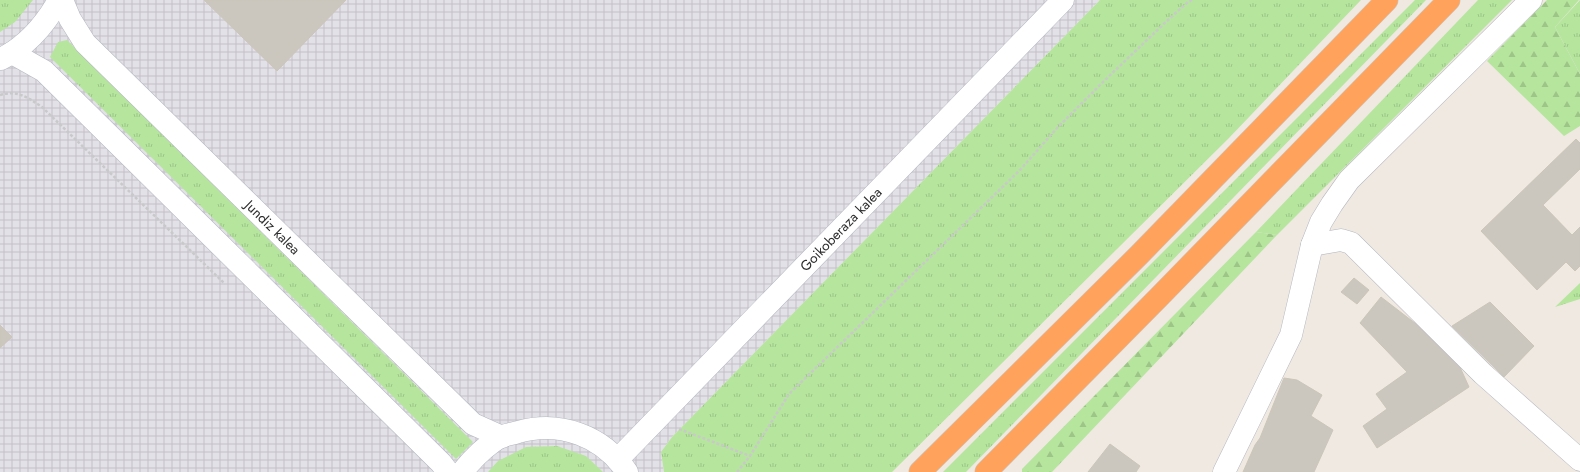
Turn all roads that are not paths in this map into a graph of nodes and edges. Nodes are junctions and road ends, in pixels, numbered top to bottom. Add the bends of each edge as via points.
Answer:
1 (59, 0) edge
2 (62, 0) edge
3 (1063, 0) edge
4 (1387, 0) edge
5 (1449, 0) edge
6 (1531, 0) edge
7 (6, 56) edge
8 (1312, 245) junction
9 (502, 437) junction
10 (1580, 460) edge
11 (623, 465) edge
12 (448, 472) edge
13 (462, 472) edge
14 (920, 472) edge
15 (986, 472) edge
16 (1224, 472) edge

1 - 7 street via 32,37
2 - 9 street, Jundiz kalea via 70,20 85,44 473,424
3 - 11 street, Goikoberaza kalea via 656,420
4 - 14 highway via 1140,255
5 - 15 highway
6 - 8 street via 1350,180 1332,204
7 - 12 street via 44,71
8 - 10 street via 1341,240 1351,243 1484,374
8 - 16 street via 1291,335
9 - 11 street via 532,428 563,428 593,439
9 - 13 street via 475,456

